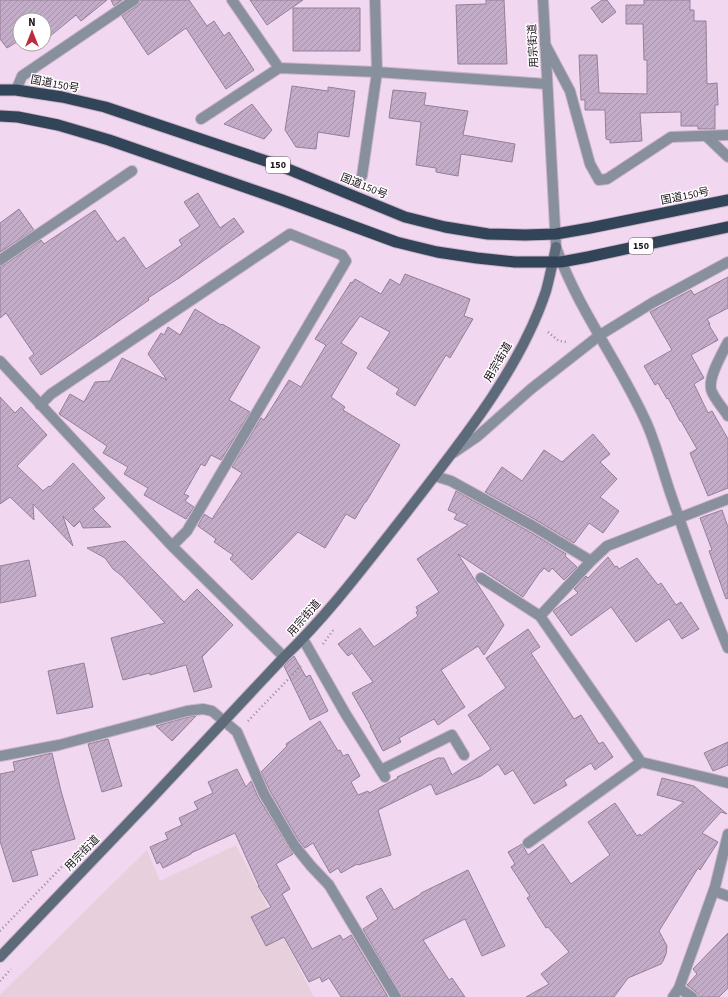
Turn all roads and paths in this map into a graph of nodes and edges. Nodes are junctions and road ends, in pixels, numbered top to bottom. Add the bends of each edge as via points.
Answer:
1 (134, 0) edge
2 (232, 0) edge
3 (375, 0) edge
4 (543, 0) edge
5 (545, 44) junction
6 (279, 68) junction
7 (377, 72) junction
8 (547, 84) junction
9 (0, 90) edge
10 (16, 90) junction
11 (0, 116) edge
12 (201, 120) dead end
13 (728, 135) edge
14 (706, 136) junction
15 (728, 157) edge
16 (132, 172) dead end
17 (362, 176) dead end
18 (728, 200) edge
19 (728, 227) edge
20 (556, 234) junction
21 (556, 247) joint
22 (0, 260) edge
23 (557, 262) junction
24 (728, 262) edge
25 (600, 335) junction
26 (728, 342) edge
27 (0, 361) edge
28 (40, 405) junction
29 (728, 416) edge
30 (452, 454) junction
31 (435, 476) junction
32 (728, 499) edge
33 (679, 517) junction
34 (172, 546) junction
35 (591, 561) junction
36 (481, 578) dead end
37 (540, 616) junction
38 (303, 639) junction
39 (728, 648) edge
40 (284, 657) junction
41 (224, 721) junction
42 (464, 755) dead end
43 (0, 756) edge
44 (641, 762) junction
45 (728, 783) edge
46 (728, 834) edge
47 (528, 843) dead end
48 (714, 891) junction
49 (728, 896) edge
50 (0, 957) edge
51 (679, 988) junction
52 (396, 997) edge
53 (673, 997) edge
54 (692, 997) edge

1 - 10 street via 22,76
2 - 6 street
3 - 7 street
4 - 5 street, 用宗街道
5 - 8 street, 用宗街道
5 - 14 street via 570,91 590,164 599,180 607,179 671,137
6 - 7 street
6 - 12 street
7 - 8 street
7 - 17 street
8 - 20 street, 用宗街道
9 - 10 highway, 国道150号 / 150
10 - 20 highway, 国道150号 / 150 via 105,107 278,165 405,217 488,234
11 - 23 highway, 150 via 58,125 109,140 396,242 477,258 515,262
13 - 14 street
14 - 15 street
16 - 22 street
18 - 20 highway, 国道150号 / 150
19 - 23 highway, 150
20 - 21 street, 用宗街道
21 - 23 main road, 用宗街道
23 - 25 street
23 - 30 main road, 用宗街道 via 534,322 508,371
24 - 25 street via 652,303
25 - 30 street via 531,389 478,436
25 - 33 street via 648,424
26 - 29 street via 718,361 711,384 712,391
27 - 28 street
28 - 34 street
28 - 34 street via 51,394 290,234 342,255 346,260 187,531
30 - 31 main road, 用宗街道
31 - 35 street via 451,481
31 - 38 main road, 用宗街道
32 - 33 street
33 - 35 street via 607,546
33 - 39 street
34 - 40 street
35 - 37 street
36 - 37 street
37 - 44 street
38 - 40 main road, 用宗街道
38 - 42 street via 383,773 452,735
40 - 41 main road, 用宗街道
41 - 43 street via 212,711 187,711 59,745
41 - 50 main road, 用宗街道
41 - 52 street via 237,732 264,794 294,845 329,885
44 - 45 street
44 - 47 street
46 - 48 street
48 - 49 street
48 - 51 street
51 - 53 street
51 - 54 street

